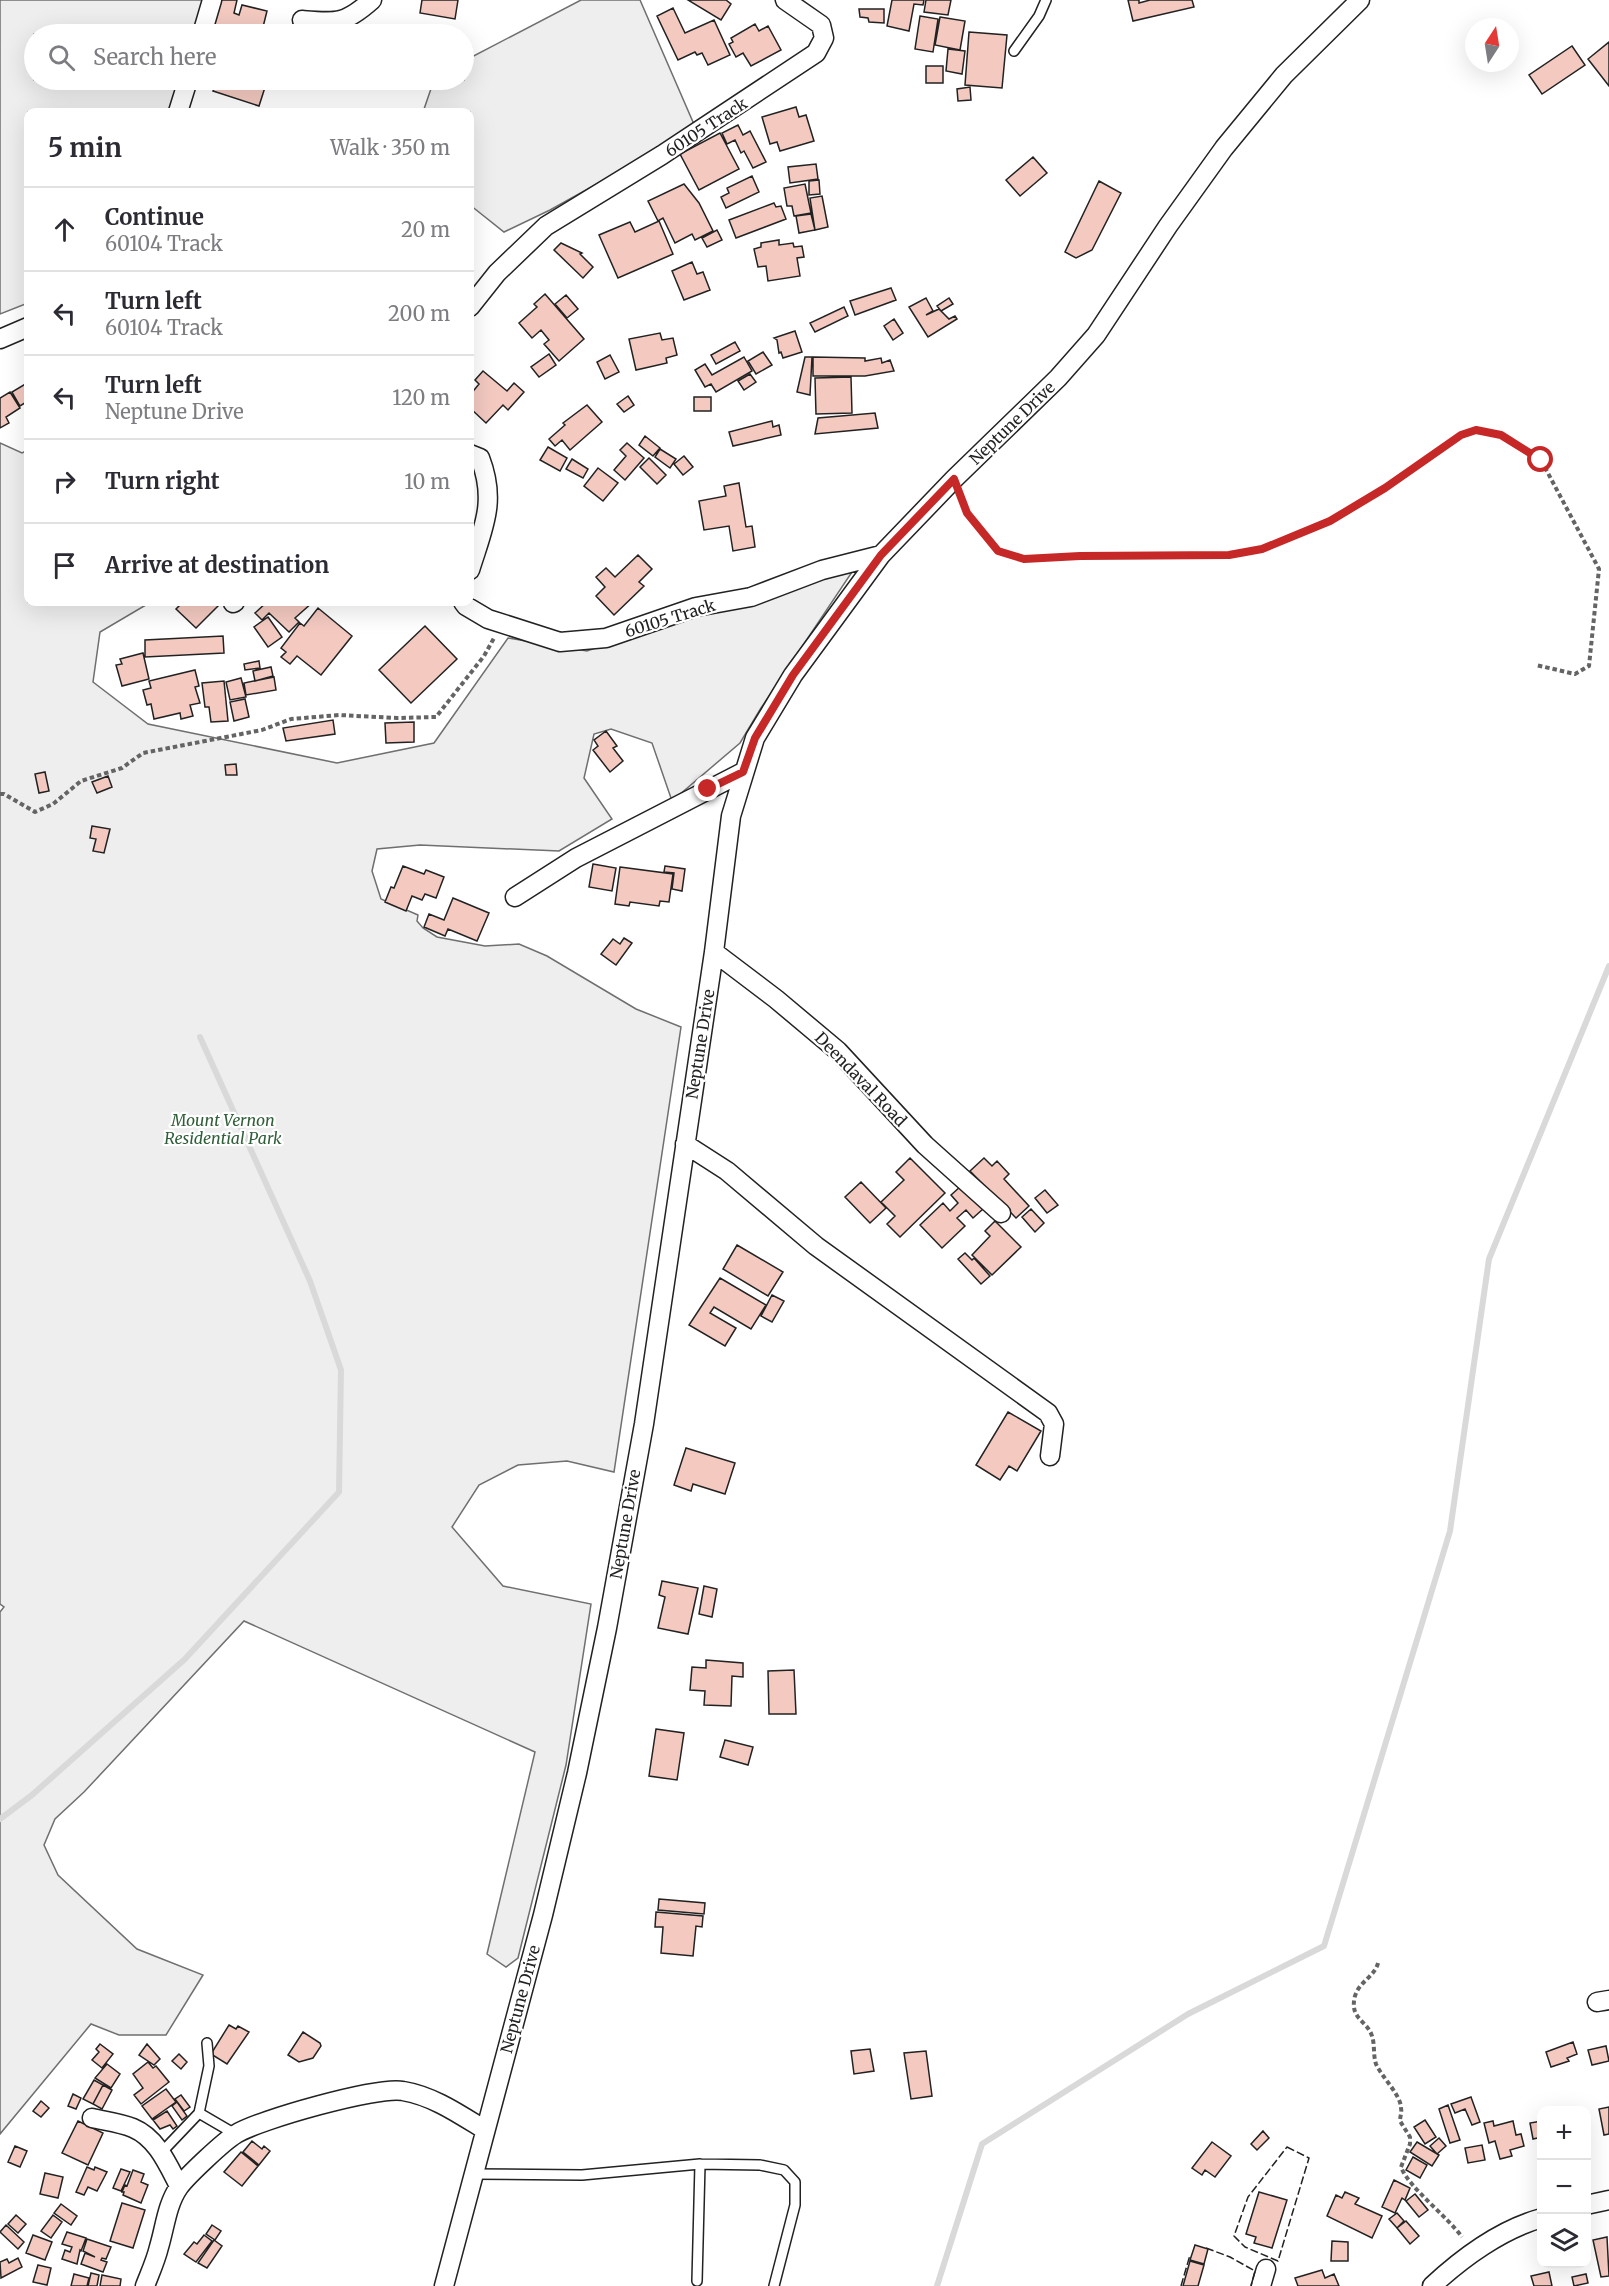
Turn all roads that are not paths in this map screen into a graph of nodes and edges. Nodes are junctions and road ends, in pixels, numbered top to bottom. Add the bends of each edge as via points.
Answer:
1 (212, 0) edge
2 (372, 0) edge
3 (785, 0) edge
4 (1046, 0) edge
5 (1360, 0) edge
6 (302, 20) dead end
7 (205, 24) edge
8 (1014, 51) dead end
9 (185, 90) edge
10 (179, 108) edge
11 (474, 302) edge
12 (24, 329) edge
13 (0, 339) edge
14 (474, 456) edge
15 (881, 555) junction
16 (474, 557) edge
17 (468, 606) edge
18 (743, 772) junction
19 (514, 897) dead end
20 (714, 952) junction
21 (685, 1144) junction
22 (1001, 1213) dead end
23 (1050, 1456) dead end
24 (207, 2043) dead end
25 (199, 2113) junction
26 (92, 2118) dead end
27 (485, 2130) junction
28 (235, 2134) junction
29 (161, 2153) junction
30 (700, 2164) junction
31 (473, 2174) junction
32 (179, 2186) junction
33 (1609, 2200) edge
34 (1591, 2204) edge
35 (1537, 2220) edge
36 (697, 2281) dead end
37 (146, 2286) edge
38 (444, 2286) edge
39 (774, 2286) edge
40 (1432, 2286) edge

1 - 7 street
2 - 6 street via 352,18 330,22
3 - 11 street, 60105 Track via 821,25 824,38 816,53 546,226 497,273
4 - 8 lane
5 - 15 street, Neptune Drive via 1284,75 1224,148 1096,335
9 - 10 street
12 - 13 street
14 - 16 street via 480,458 489,484 488,510
15 - 17 street, 60105 Track via 822,570 751,597 696,607 606,638 560,642 502,624
15 - 18 street, Neptune Drive via 793,675 755,738
18 - 19 street via 576,858
18 - 20 street, Neptune Drive via 731,816
20 - 21 street, Neptune Drive
20 - 22 street, Deendaval Road via 838,1051 925,1145
21 - 23 street via 727,1171 826,1252 1048,1413 1054,1424
21 - 27 street, Neptune Drive via 644,1424 607,1628 543,1915
24 - 25 lane via 209,2066
25 - 28 lane
25 - 29 lane
26 - 29 street via 134,2128
27 - 28 street via 427,2097 400,2090 374,2092 324,2105
27 - 31 street, Neptune Drive
28 - 32 street
29 - 32 street
30 - 31 lane via 582,2175
30 - 36 lane
30 - 39 lane via 776,2168 784,2170 795,2182 795,2205
31 - 38 street, Neptune Drive
32 - 37 street
33 - 34 street
35 - 40 street via 1473,2253

